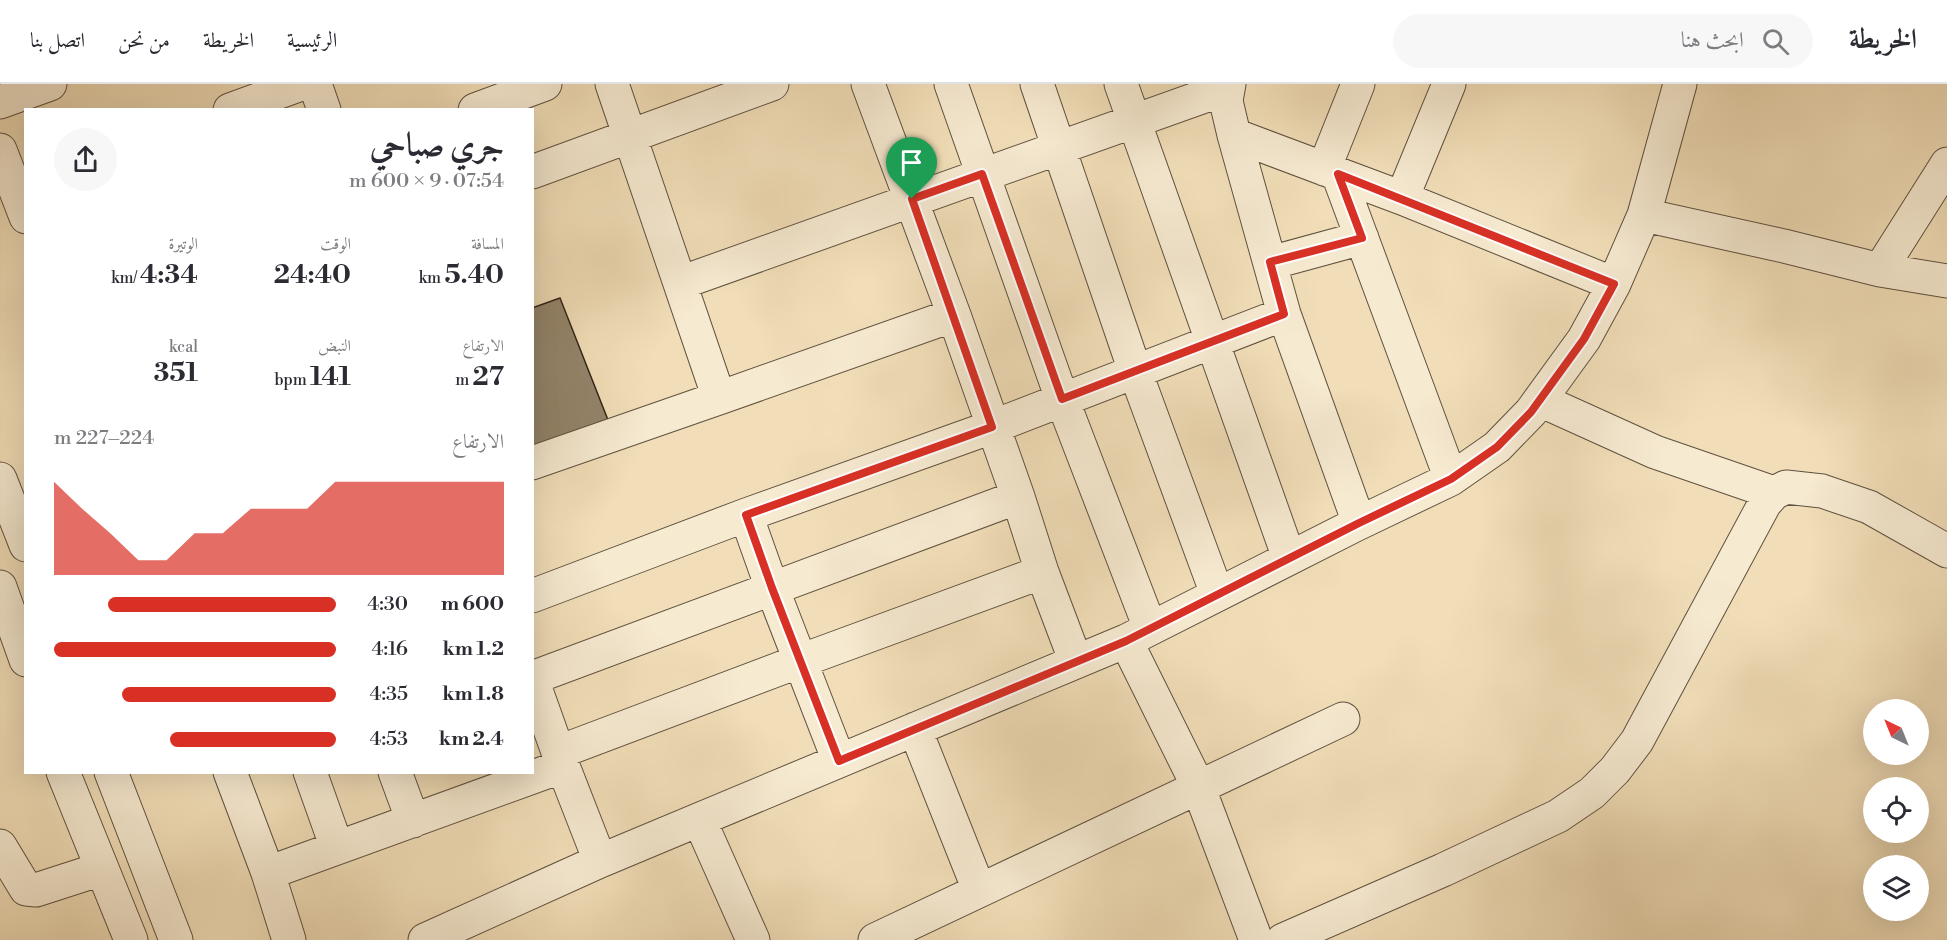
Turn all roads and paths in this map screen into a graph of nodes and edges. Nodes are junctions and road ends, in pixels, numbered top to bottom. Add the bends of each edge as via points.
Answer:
1 (50, 84) edge
2 (301, 84) edge
3 (315, 84) edge
4 (544, 84) edge
5 (612, 84) edge
6 (772, 84) edge
7 (868, 84) edge
8 (951, 84) edge
9 (1037, 84) edge
10 (1121, 84) edge
11 (1358, 84) edge
12 (1449, 84) edge
13 (1680, 84) edge
14 (1228, 86) edge
15 (0, 102) edge
16 (237, 108) edge
17 (323, 108) edge
18 (480, 108) edge
19 (1135, 121) junction
20 (630, 135) junction
21 (1234, 135) junction
22 (1060, 147) junction
23 (0, 150) edge
24 (1947, 164) edge
25 (534, 171) edge
26 (1331, 172) junction
27 (982, 174) junction
28 (20, 185) edge
29 (1402, 198) junction
30 (912, 199) junction
31 (24, 207) edge
32 (1644, 215) junction
33 (1362, 238) junction
34 (1270, 262) junction
35 (1880, 270) junction
36 (1947, 281) edge
37 (680, 283) junction
38 (1614, 284) junction
39 (1284, 314) junction
40 (954, 315) junction
41 (1212, 342) junction
42 (1135, 371) junction
43 (719, 398) junction
44 (1062, 399) junction
45 (1540, 400) junction
46 (992, 427) junction
47 (534, 462) edge
48 (0, 479) edge
49 (1451, 479) junction
50 (1774, 493) junction
51 (1018, 497) junction
52 (746, 515) junction
53 (1359, 523) junction
54 (24, 540) edge
55 (1947, 551) edge
56 (1289, 558) junction
57 (1042, 572) junction
58 (0, 587) edge
59 (772, 588) junction
60 (1216, 594) junction
61 (534, 595) edge
62 (1138, 634) junction
63 (24, 652) edge
64 (800, 661) junction
65 (1076, 662) junction
66 (534, 677) edge
67 (534, 684) edge
68 (1343, 719) dead end
69 (915, 729) junction
70 (561, 759) junction
71 (839, 761) junction
72 (534, 767) edge
73 (64, 774) edge
74 (112, 774) edge
75 (231, 774) edge
76 (311, 774) edge
77 (397, 774) edge
78 (513, 774) edge
79 (484, 783) edge
80 (1198, 786) junction
81 (700, 820) junction
82 (413, 821) junction
83 (0, 846) edge
84 (338, 848) junction
85 (600, 861) junction
86 (101, 869) junction
87 (268, 873) junction
88 (979, 890) junction
89 (485, 928) edge
90 (131, 940) edge
91 (176, 940) edge
92 (289, 940) edge
93 (425, 940) edge
94 (753, 940) edge
95 (875, 940) edge
96 (1256, 940) edge
97 (1283, 940) edge

1 - 15 street
2 - 16 street
3 - 17 street
4 - 18 street
5 - 20 street
6 - 20 street
7 - 30 street
8 - 27 street
9 - 22 street
10 - 19 street
11 - 26 street
12 - 29 street
13 - 32 street
14 - 19 street
14 - 21 street via 1226,101
19 - 22 street
19 - 41 street
20 - 25 street
20 - 37 street
21 - 26 street
21 - 34 street
22 - 27 street
22 - 42 street
23 - 28 street
24 - 35 street
26 - 29 street
26 - 33 street
27 - 30 street
27 - 44 street
28 - 31 street
29 - 38 street
30 - 37 street
30 - 40 street
32 - 35 street
32 - 38 street
33 - 34 street
33 - 49 street
34 - 39 street
35 - 36 street
37 - 43 street
38 - 45 street via 1584,339
39 - 41 street
39 - 53 street
40 - 43 street
40 - 46 street
41 - 42 street
41 - 56 street
42 - 44 street
42 - 60 street
43 - 47 street
44 - 46 street
44 - 62 street
45 - 49 street via 1497,447
45 - 50 street via 1655,452
46 - 51 street
46 - 52 street
48 - 54 street
49 - 53 street
50 - 55 street via 1786,487 1822,491 1869,507
50 - 97 street via 1765,503 1636,741 1592,793 1558,816
51 - 57 street
51 - 59 street
52 - 59 street
52 - 61 street
53 - 56 street
56 - 60 street
57 - 64 street
57 - 65 street
58 - 63 street
59 - 64 street
59 - 66 street
60 - 62 street
62 - 65 street
62 - 80 street
64 - 70 street
64 - 71 street
65 - 69 street
67 - 70 street
68 - 80 street
69 - 71 street
69 - 88 street
70 - 72 street
70 - 85 street
71 - 81 street
73 - 86 street
74 - 91 street
75 - 87 street
76 - 84 street
77 - 82 street
78 - 79 street
79 - 82 street
80 - 88 street
80 - 96 street
81 - 85 street
81 - 94 street
82 - 84 street
83 - 86 street via 26,889 36,890
84 - 87 street
85 - 89 street
86 - 90 street
87 - 92 street
88 - 95 street
89 - 93 street

